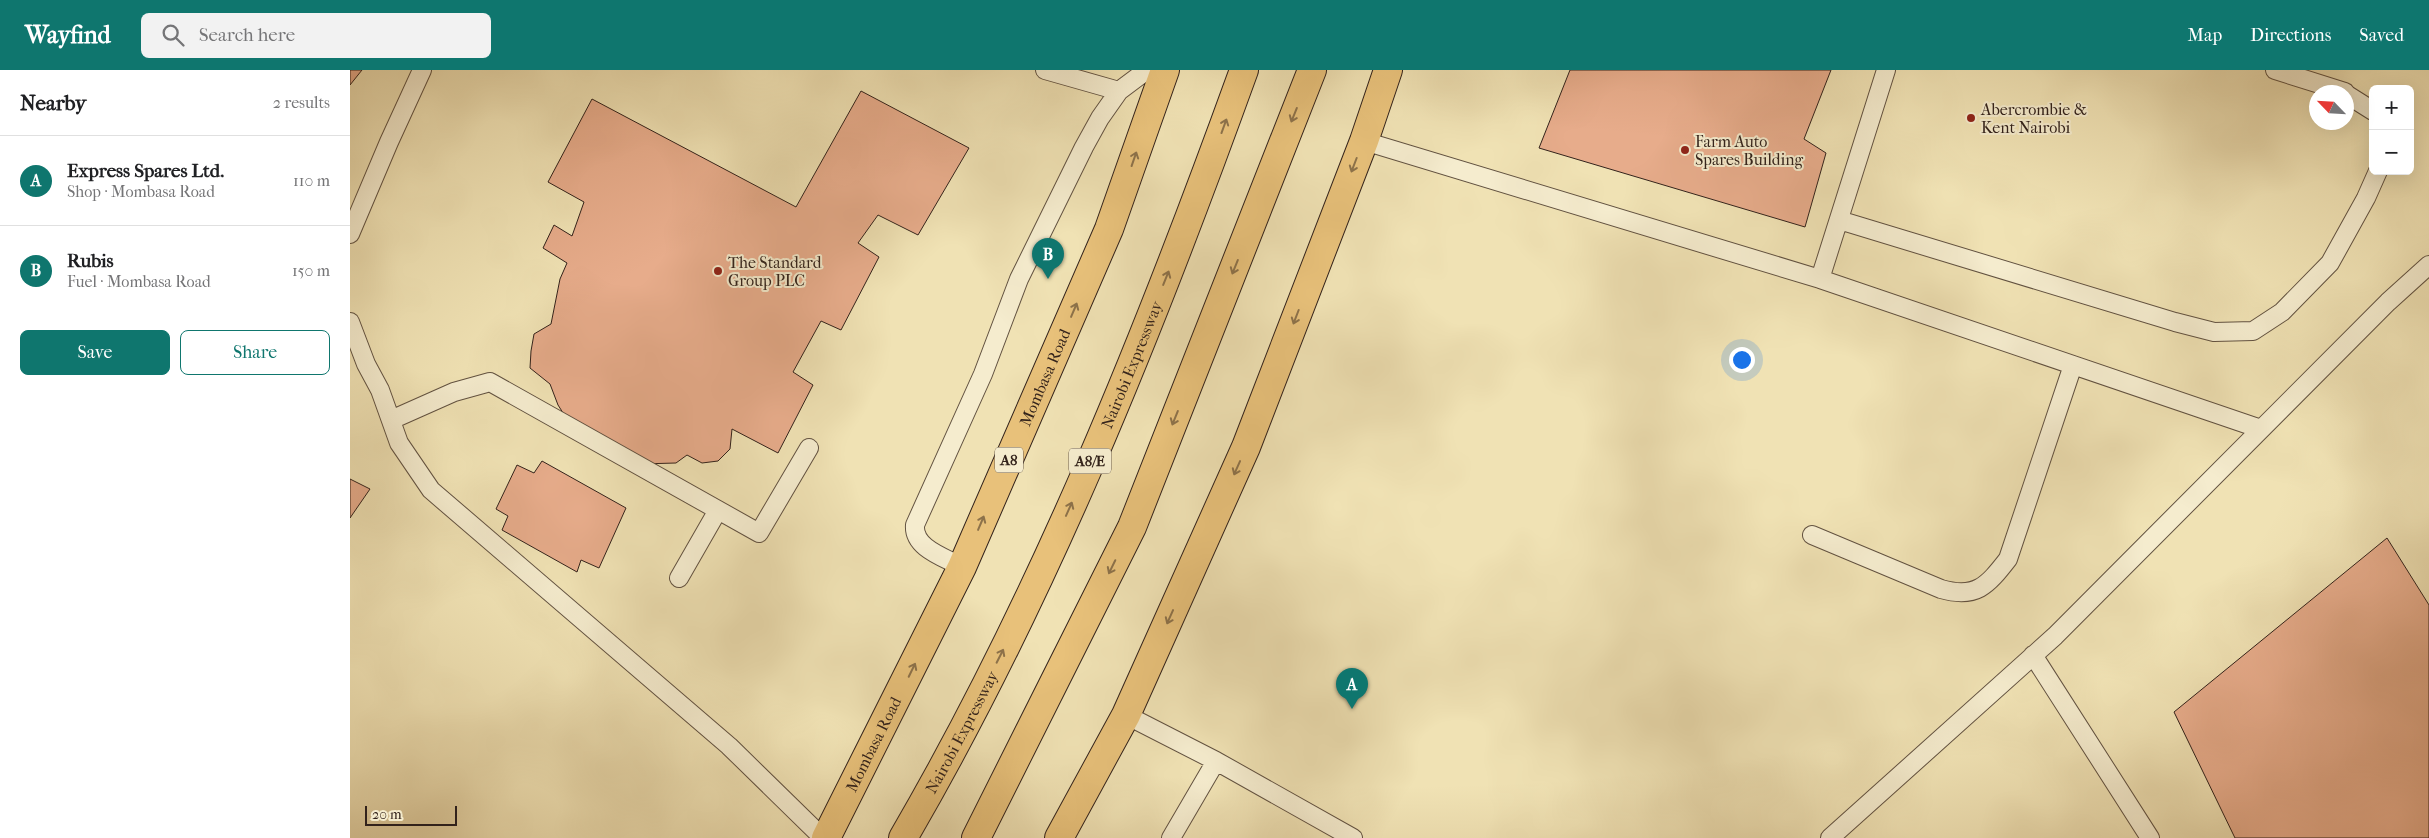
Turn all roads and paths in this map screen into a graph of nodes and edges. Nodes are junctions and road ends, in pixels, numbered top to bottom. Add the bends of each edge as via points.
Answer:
1 (422, 70) edge
2 (1045, 70) edge
3 (1147, 70) edge
4 (1165, 70) edge
5 (1244, 70) edge
6 (1312, 70) edge
7 (1388, 70) edge
8 (1886, 70) edge
9 (2275, 70) edge
10 (2321, 85) edge
11 (1118, 91) junction
12 (2354, 98) edge
13 (2369, 108) edge
14 (1364, 141) junction
15 (2376, 175) edge
16 (1839, 220) junction
17 (350, 234) edge
18 (2429, 265) edge
19 (1820, 279) junction
20 (350, 322) edge
21 (2073, 365) junction
22 (391, 420) junction
23 (2261, 429) junction
24 (809, 448) dead end
25 (718, 510) junction
26 (1812, 535) dead end
27 (962, 568) junction
28 (680, 578) dead end
29 (2033, 655) junction
30 (1126, 715) junction
31 (1216, 760) junction
32 (825, 838) edge
33 (903, 838) edge
34 (976, 838) edge
35 (1059, 838) edge
36 (1172, 838) edge
37 (1352, 838) edge
38 (1830, 838) edge
39 (2150, 838) edge

1 - 17 lane
2 - 11 lane
3 - 11 lane
27 -> 4 highway, Mombasa Road / A8 via 1109,229
33 -> 5 highway, Nairobi Expressway / A8/E via 1014,629 1092,458 1189,222
6 -> 34 highway via 1132,526
7 - 14 highway
8 - 16 lane
9 - 10 lane
11 - 27 lane via 1096,125 1019,279 972,400 915,525 914,535 920,543
12 - 13 lane
14 - 19 lane
14 -> 30 highway via 1246,447
15 - 16 lane via 2330,263 2282,312 2253,331 2214,332 2175,322
16 - 19 lane
18 - 23 lane
19 - 21 lane
20 - 22 lane
21 - 23 lane
21 - 26 lane via 2008,559 1993,578 1976,590 1959,594 1940,589
22 - 25 lane via 454,392 490,382
22 - 32 lane via 399,443 431,490 728,746
23 - 29 lane
24 - 25 lane via 759,533
25 - 28 lane
32 -> 27 highway, Mombasa Road / A8
29 - 38 lane
29 - 39 lane
30 - 31 lane
30 - 35 highway
31 - 36 lane
31 - 37 lane

